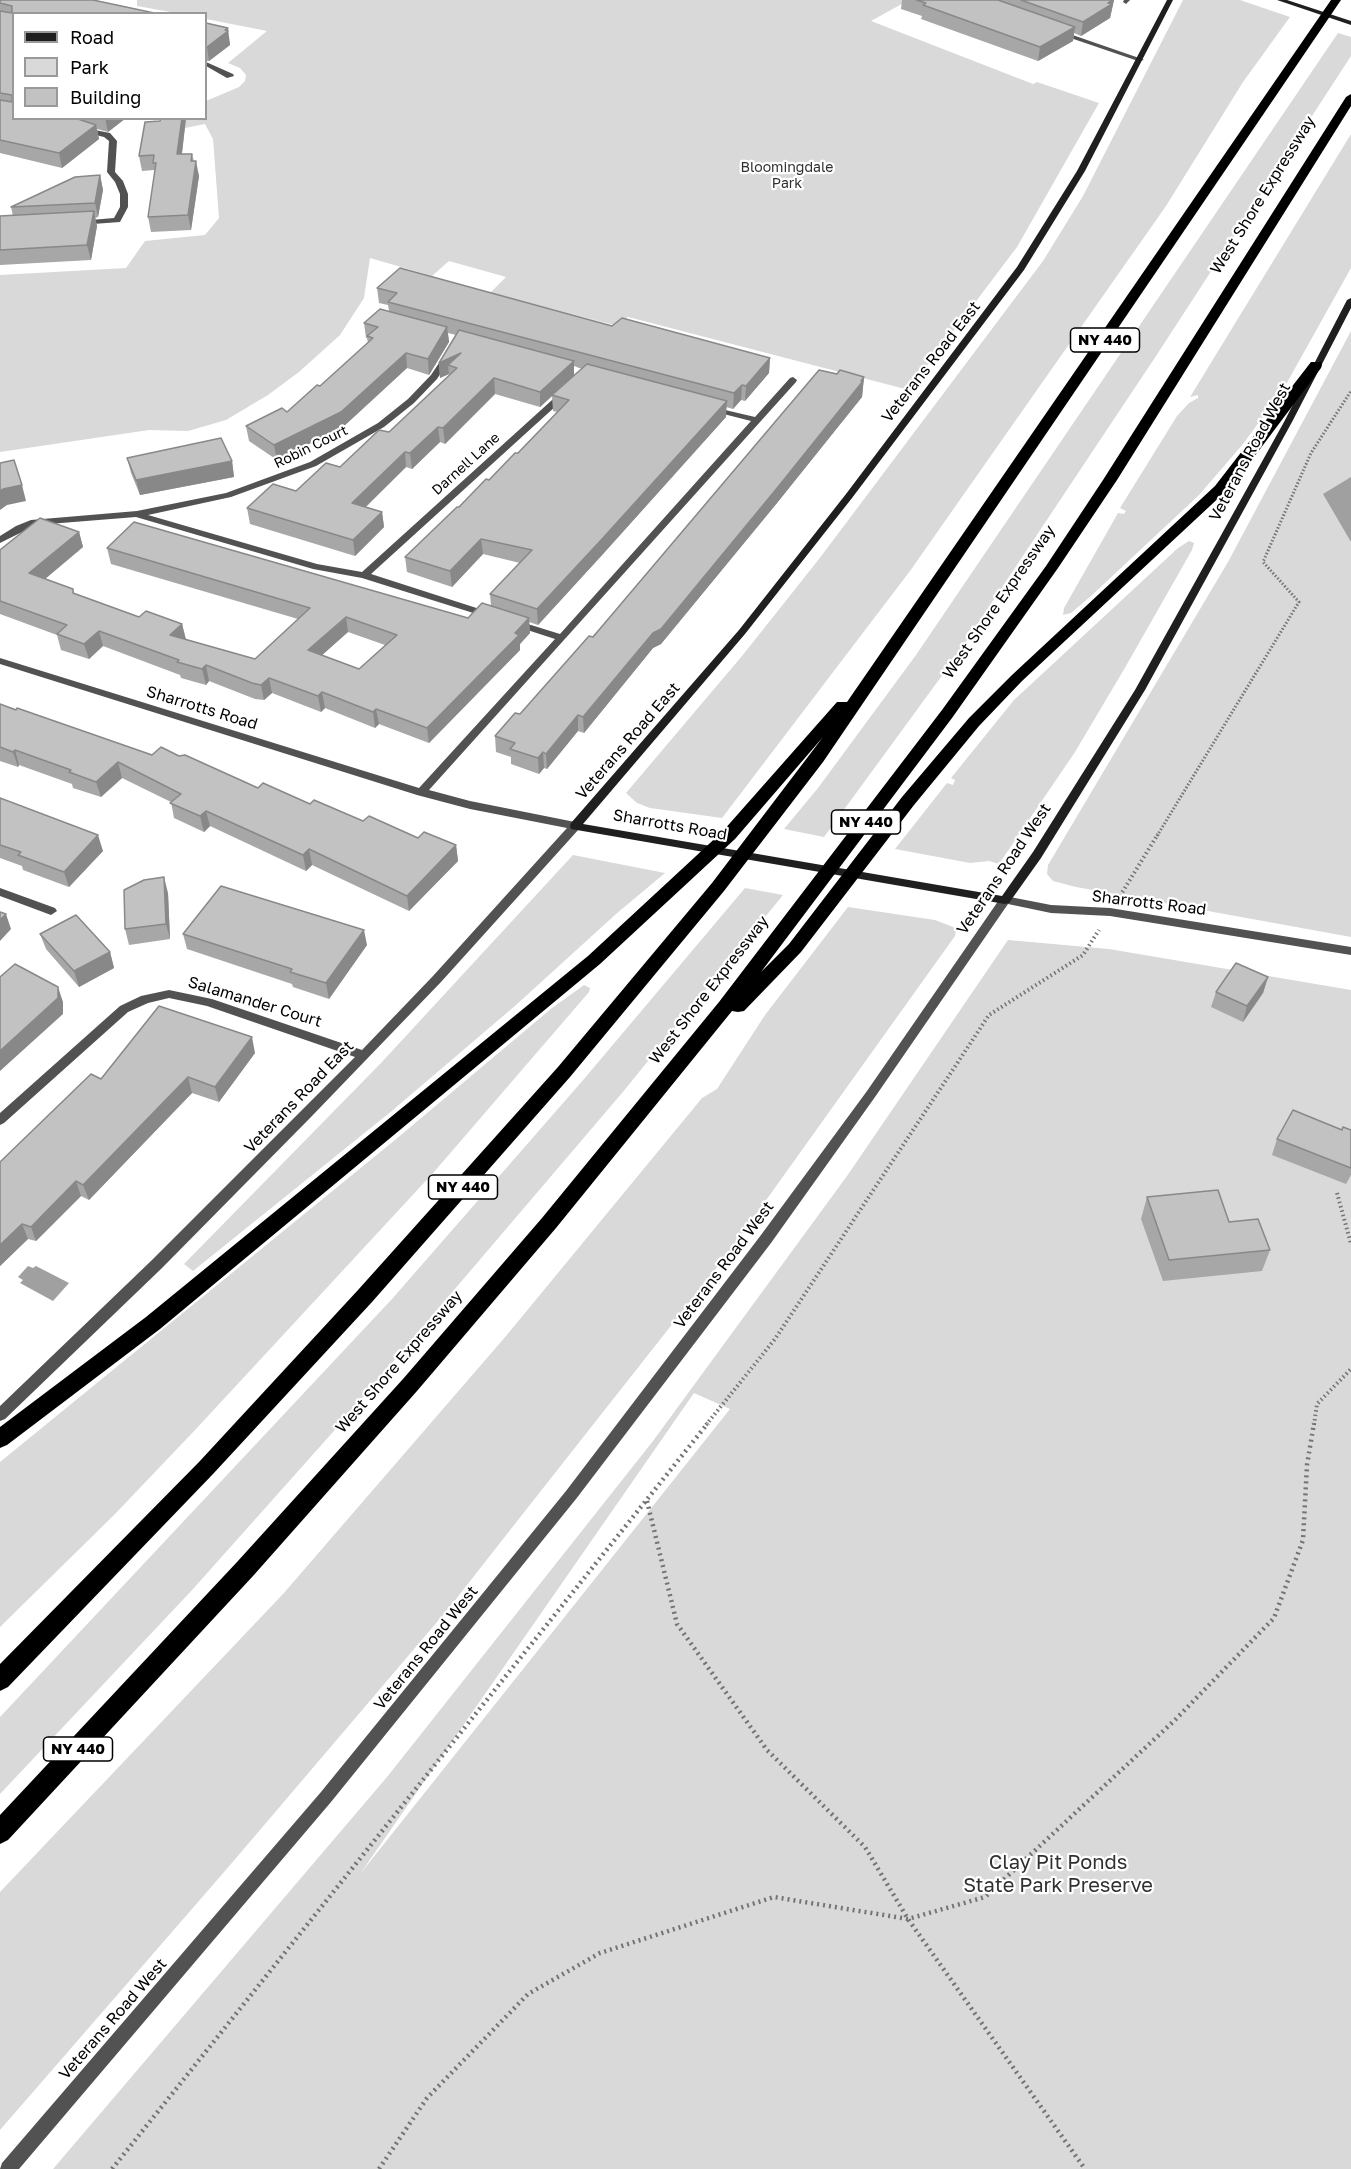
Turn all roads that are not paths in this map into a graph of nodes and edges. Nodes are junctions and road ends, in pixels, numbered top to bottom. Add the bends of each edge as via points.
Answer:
1 (1170, 0) edge
2 (1280, 0) edge
3 (1336, 0) edge
4 (1344, 0) edge
5 (1322, 21) junction
6 (1351, 23) edge
7 (1049, 29) edge
8 (1140, 60) junction
9 (207, 64) edge
10 (230, 76) dead end
11 (1351, 97) edge
12 (72, 127) edge
13 (69, 223) edge
14 (1351, 300) edge
15 (454, 346) edge
16 (1316, 365) junction
17 (793, 380) dead end
18 (571, 386) edge
19 (699, 404) edge
20 (757, 420) junction
21 (136, 514) junction
22 (0, 540) edge
23 (364, 575) junction
24 (562, 638) junction
25 (886, 658) junction
26 (0, 661) edge
27 (421, 792) junction
28 (575, 826) junction
29 (0, 892) edge
30 (1005, 900) junction
31 (51, 911) dead end
32 (1351, 951) edge
33 (364, 1055) junction
34 (674, 1071) junction
35 (0, 1120) edge
36 (0, 1415) edge
37 (0, 1439) edge
38 (0, 1680) edge
39 (0, 1832) edge
40 (8, 2169) edge

1 - 8 street, Veterans Road East
2 - 6 street
3 - 5 highway, NY 440
4 - 5 highway
5 - 25 highway, NY 440
7 - 8 street
8 - 28 street, Veterans Road East via 1063,203 996,303 742,632
9 - 10 street
11 - 34 highway, West Shore Expressway / NY 440 via 1051,568 901,776
12 - 13 street via 111,138 111,172 124,194 124,207 120,218 114,221
14 - 16 street, Veterans Road West
15 - 21 street, Robin Court via 411,401 349,445 260,484
16 - 30 street, Veterans Road West via 1140,690
16 - 34 highway via 1220,489 974,722 795,948
17 - 20 street
18 - 23 street, Darnell Lane
19 - 20 street
20 - 24 street
21 - 22 street, Robin Court via 34,522
21 - 23 street, Robin Court via 263,553
23 - 24 street
24 - 27 street
25 - 37 highway via 729,835 594,960 153,1323
25 - 38 highway, NY 440 via 818,759 771,820 503,1142 213,1460
26 - 27 street, Sharrotts Road
27 - 28 street, Sharrotts Road
28 - 30 street, Sharrotts Road
28 - 33 street, Veterans Road East
29 - 31 street
30 - 32 street, Sharrotts Road via 1051,909 1110,912
30 - 40 street, Veterans Road West via 766,1239 571,1495 318,1806
33 - 35 street, Salamander Court via 208,1002 169,994 124,1009
33 - 36 street, Veterans Road East
34 - 39 highway, West Shore Expressway / NY 440 via 410,1385

